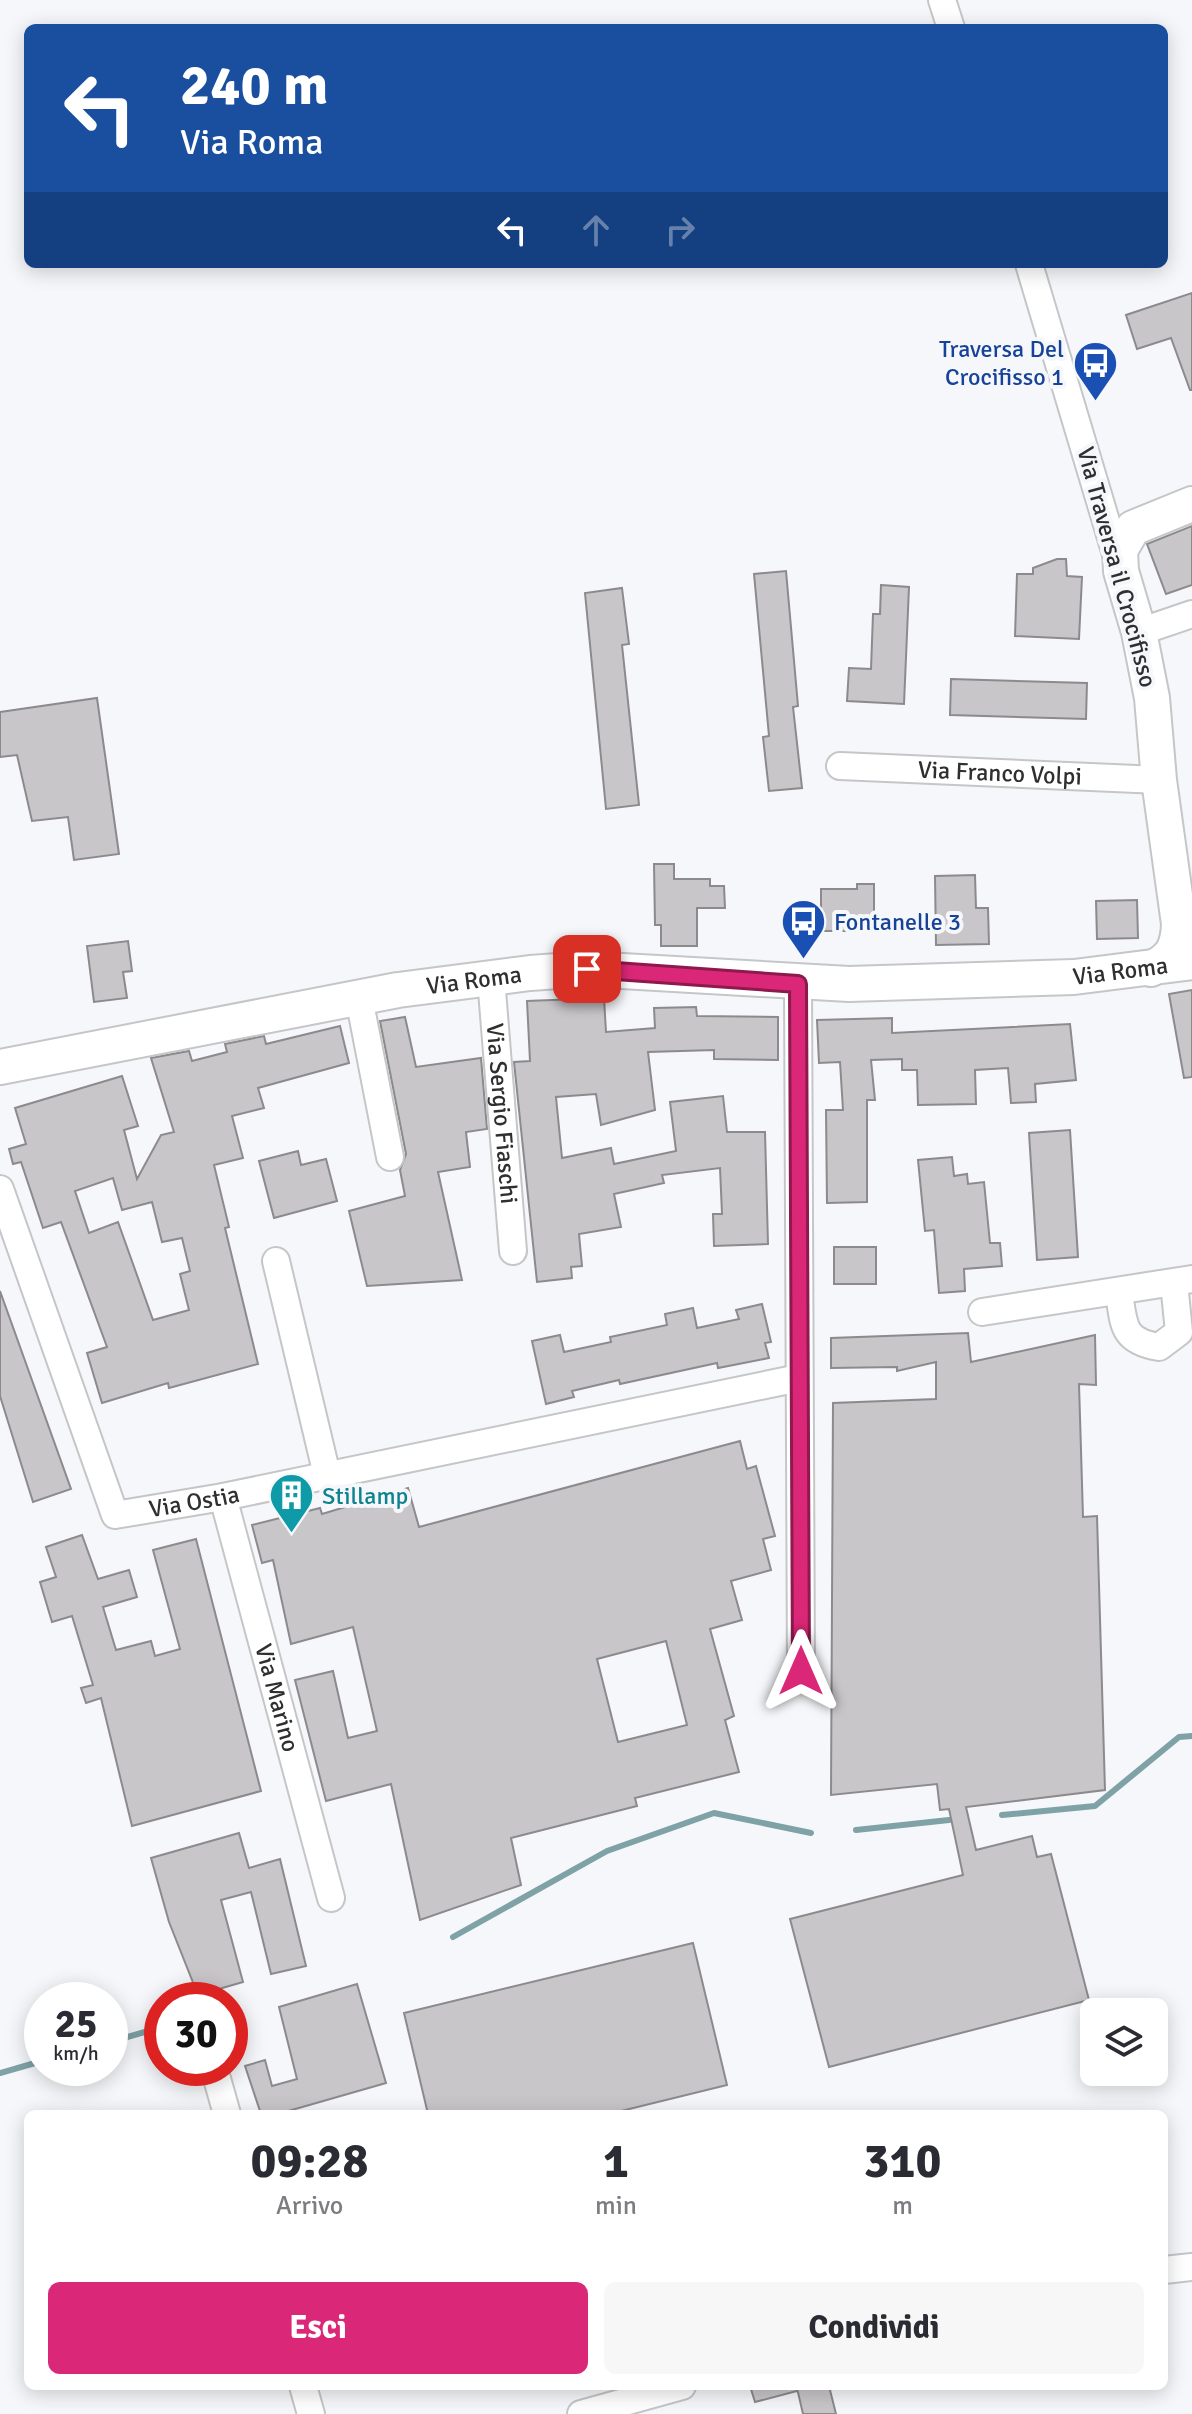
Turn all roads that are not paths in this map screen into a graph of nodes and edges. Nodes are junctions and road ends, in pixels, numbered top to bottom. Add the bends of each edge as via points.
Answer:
1 (942, 0) edge
2 (950, 24) edge
3 (1030, 268) edge
4 (1098, 491) junction
5 (1192, 504) edge
6 (1143, 522) junction
7 (1121, 571) junction
8 (1192, 614) edge
9 (1139, 632) junction
10 (840, 766) dead end
11 (1159, 780) junction
12 (1186, 934) edge
13 (1192, 962) edge
14 (1151, 969) junction
15 (491, 978) junction
16 (798, 984) junction
17 (359, 998) junction
18 (0, 1067) edge
19 (390, 1157) dead end
20 (0, 1189) edge
21 (513, 1251) dead end
22 (276, 1261) dead end
23 (1183, 1281) edge
24 (1119, 1293) junction
25 (982, 1312) dead end
26 (799, 1378) junction
27 (327, 1475) junction
28 (223, 1497) junction
29 (801, 1671) dead end
30 (331, 1898) dead end
31 (219, 2086) edge
32 (226, 2110) edge
33 (1192, 2267) edge
34 (1168, 2270) edge
35 (304, 2390) edge
36 (668, 2390) edge
37 (311, 2414) edge
38 (581, 2414) edge

1 - 2 street
3 - 4 street, Via Traversa il Crocifisso
4 - 6 street via 1119,519
4 - 7 street, Via Traversa il Crocifisso
5 - 6 main road
6 - 7 main road via 1123,540
7 - 9 main road, Via Traversa il Crocifisso
8 - 9 street
9 - 11 main road, Via Traversa il Crocifisso via 1152,698
10 - 11 street, Via Franco Volpi
11 - 12 main road, Via Traversa il Crocifisso
12 - 14 main road, Via Traversa il Crocifisso via 1173,955
13 - 14 main road, Via Roma
14 - 16 main road, Via Roma via 1074,977
15 - 16 main road, Via Roma via 587,969
15 - 17 main road, Via Roma
15 - 21 street, Via Sergio Fiaschi
16 - 26 street
17 - 18 main road, Via Roma
17 - 19 street
20 - 28 street, Via Ostia via 115,1515
22 - 27 street
23 - 24 street
23 - 24 street via 1179,1332 1159,1347 1139,1344 1125,1329
24 - 25 street
26 - 27 street, Via Ostia
26 - 29 street
27 - 28 street, Via Ostia
28 - 30 street, Via Marino
31 - 32 street
33 - 34 street
35 - 37 street
36 - 38 street

